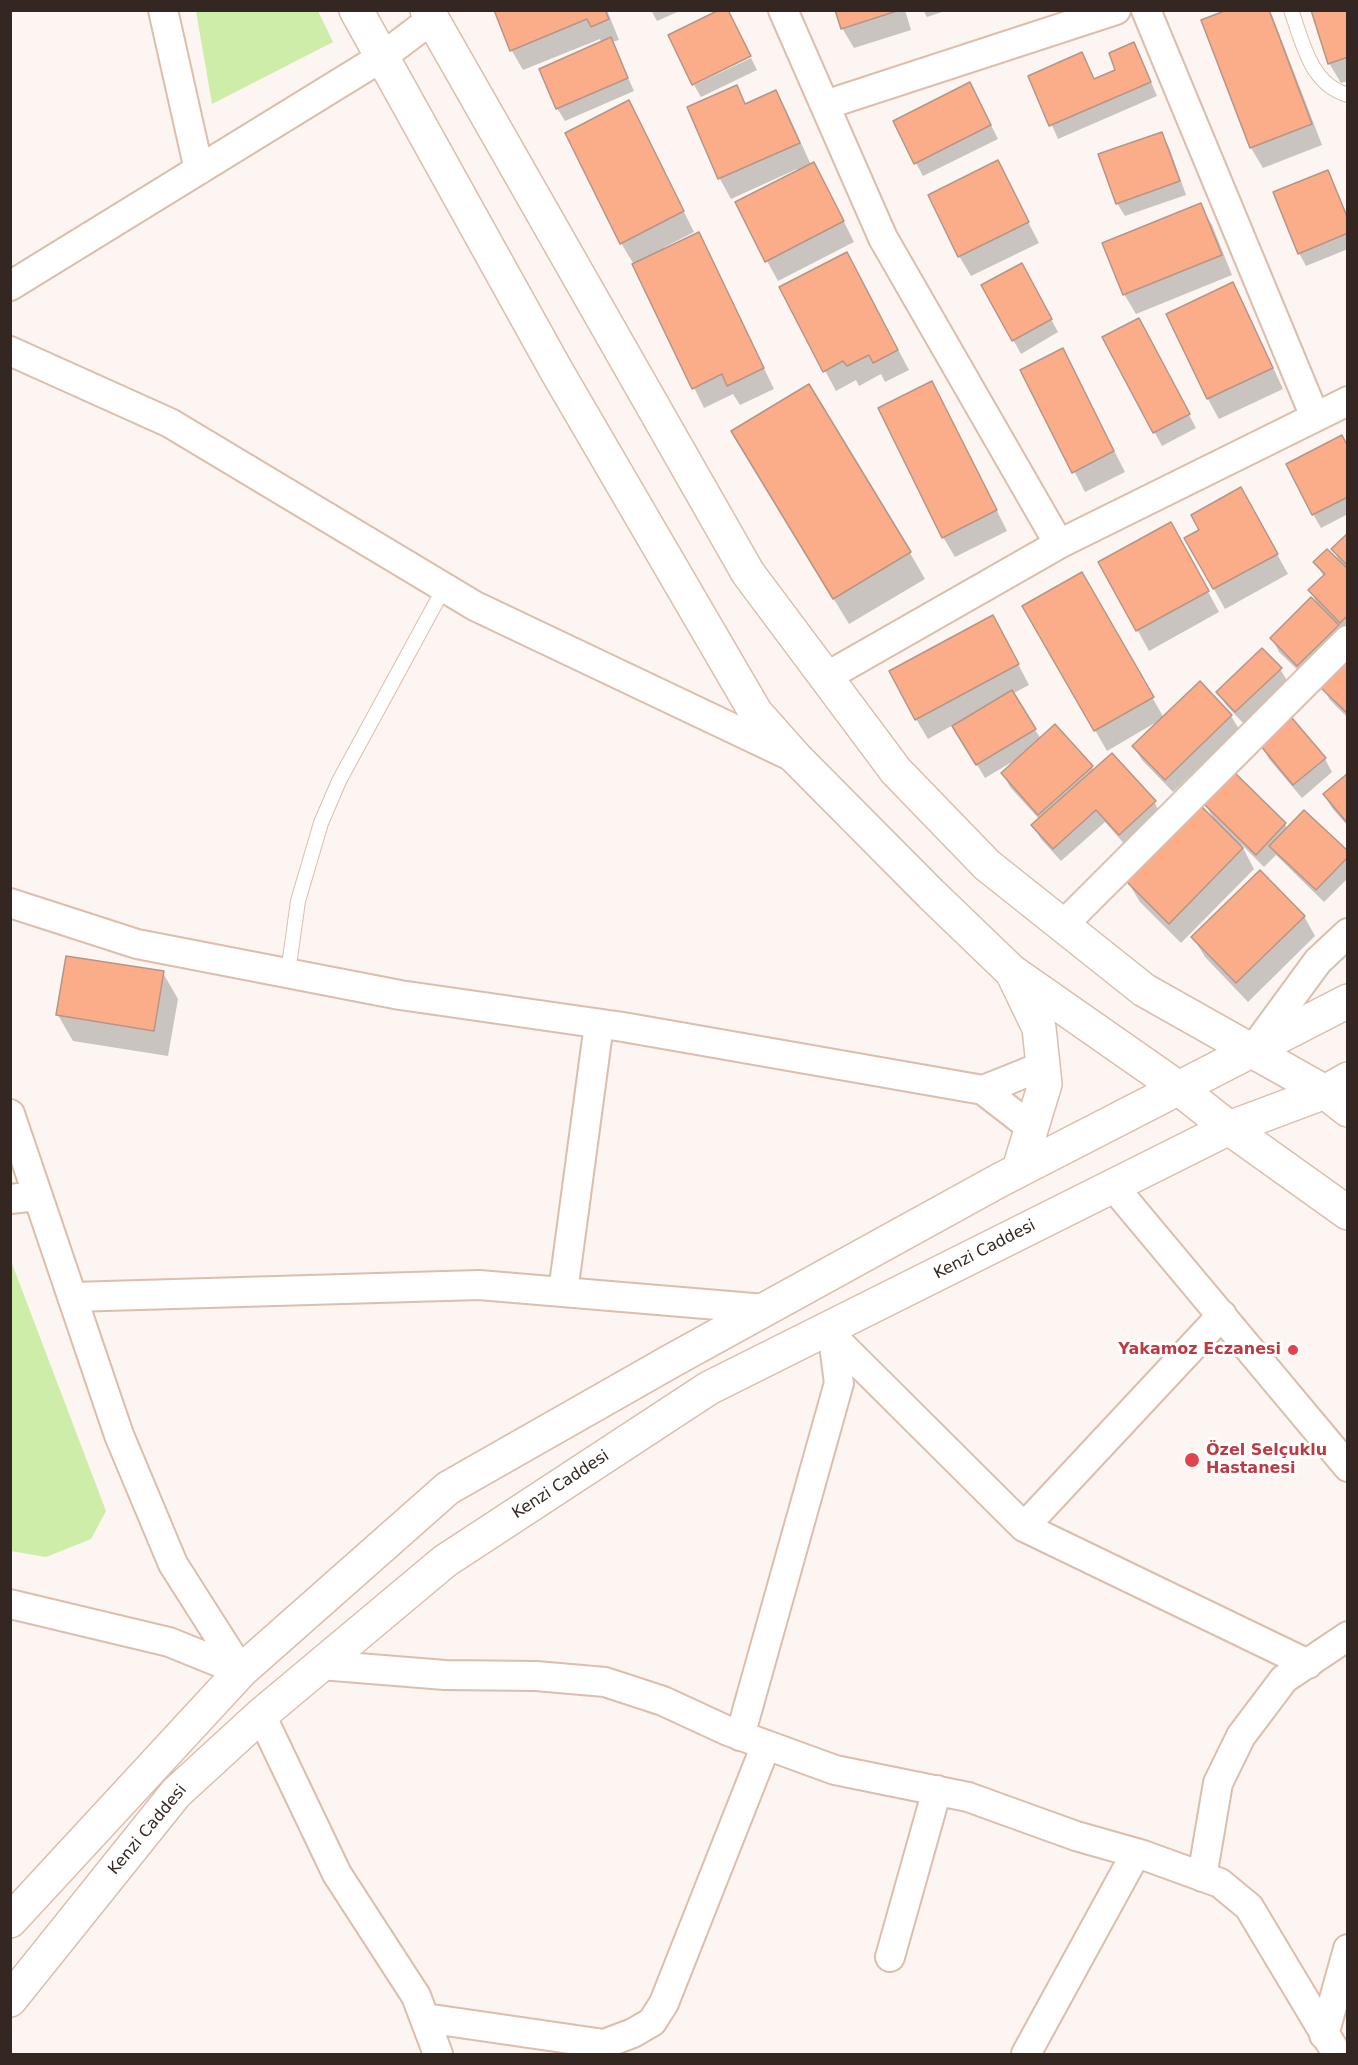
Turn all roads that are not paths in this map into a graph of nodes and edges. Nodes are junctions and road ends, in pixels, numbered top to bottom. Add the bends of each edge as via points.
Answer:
1 (162, 10) edge
2 (356, 10) edge
3 (783, 10) edge
4 (1116, 10) edge
5 (1146, 10) edge
6 (1291, 10) edge
7 (430, 15) edge
8 (382, 57) junction
9 (1347, 95) edge
10 (825, 105) junction
11 (199, 170) junction
12 (10, 286) edge
13 (10, 351) edge
14 (1347, 400) edge
15 (1315, 417) junction
16 (1059, 544) junction
17 (444, 588) junction
18 (1347, 640) edge
19 (826, 677) junction
20 (796, 758) junction
21 (10, 903) edge
22 (1063, 925) junction
23 (1347, 933) edge
24 (1011, 971) junction
25 (288, 973) junction
26 (1347, 1001) edge
27 (599, 1024) junction
28 (1252, 1051) junction
29 (1043, 1066) junction
30 (1177, 1087) junction
31 (983, 1090) junction
32 (1340, 1094) edge
33 (10, 1114) edge
34 (1032, 1128) junction
35 (1229, 1128) junction
36 (1019, 1169) junction
37 (1113, 1186) junction
38 (38, 1196) junction
39 (10, 1199) edge
40 (1347, 1214) edge
41 (563, 1292) junction
42 (72, 1297) junction
43 (765, 1309) junction
44 (1222, 1315) junction
45 (1347, 1467) edge
46 (1024, 1527) junction
47 (10, 1604) edge
48 (1347, 1637) edge
49 (1308, 1664) junction
50 (321, 1665) junction
51 (242, 1671) junction
52 (261, 1715) junction
53 (753, 1740) junction
54 (937, 1790) junction
55 (1136, 1853) junction
56 (1202, 1877) junction
57 (10, 1922) edge
58 (1347, 1949) edge
59 (890, 1957) dead end
60 (10, 2000) edge
61 (424, 2018) junction
62 (1331, 2045) edge
63 (629, 2046) edge
64 (438, 2055) edge
65 (1026, 2055) edge

1 - 11 street
2 - 8 main road
3 - 10 street
4 - 10 street
5 - 15 street
6 - 9 lane via 1314,69 1329,87
7 - 8 street
7 - 19 main road via 748,573
8 - 11 street
8 - 20 main road via 556,370 756,713
10 - 16 street via 883,238
11 - 12 street
13 - 17 street via 170,423
14 - 15 street
15 - 16 street
16 - 19 street
17 - 20 street
17 - 25 lane via 339,781 321,823 298,902
18 - 22 street
19 - 22 main road via 896,771 987,865
20 - 24 main road
21 - 25 street via 137,944
22 - 28 main road via 1144,990
23 - 28 street via 1318,961
24 - 29 main road via 1039,1028
24 - 30 main road
25 - 27 street via 400,995
26 - 28 main road
27 - 31 street
27 - 41 street
28 - 30 main road
28 - 32 main road
29 - 31 street
29 - 34 main road via 1045,1084
30 - 35 main road
30 - 36 main road
31 - 34 street
32 - 35 main road, Kenzi Caddesi
33 - 38 street
34 - 36 main road
35 - 37 main road, Kenzi Caddesi
35 - 40 main road
36 - 43 main road
37 - 44 street
37 - 50 main road, Kenzi Caddesi via 709,1388 445,1561
38 - 39 street
38 - 42 street
41 - 42 street via 479,1285
41 - 43 street
42 - 51 street via 119,1435 173,1564
43 - 51 main road via 448,1488
44 - 45 street
44 - 46 street
46 - 49 street
46 - 53 street via 833,1337 839,1383
47 - 51 street via 168,1642
48 - 49 street
49 - 56 street via 1284,1679 1240,1736 1218,1783
50 - 52 main road, Kenzi Caddesi
50 - 53 street via 605,1682 663,1701
51 - 57 main road
52 - 60 main road, Kenzi Caddesi via 176,1793
52 - 61 street via 337,1874 416,1996
53 - 54 street via 835,1770
53 - 63 street via 664,2002 652,2022
54 - 55 street
54 - 59 street
55 - 56 street
55 - 65 street
56 - 62 street via 1220,1883 1249,1906
58 - 62 street
61 - 63 street
61 - 64 street

